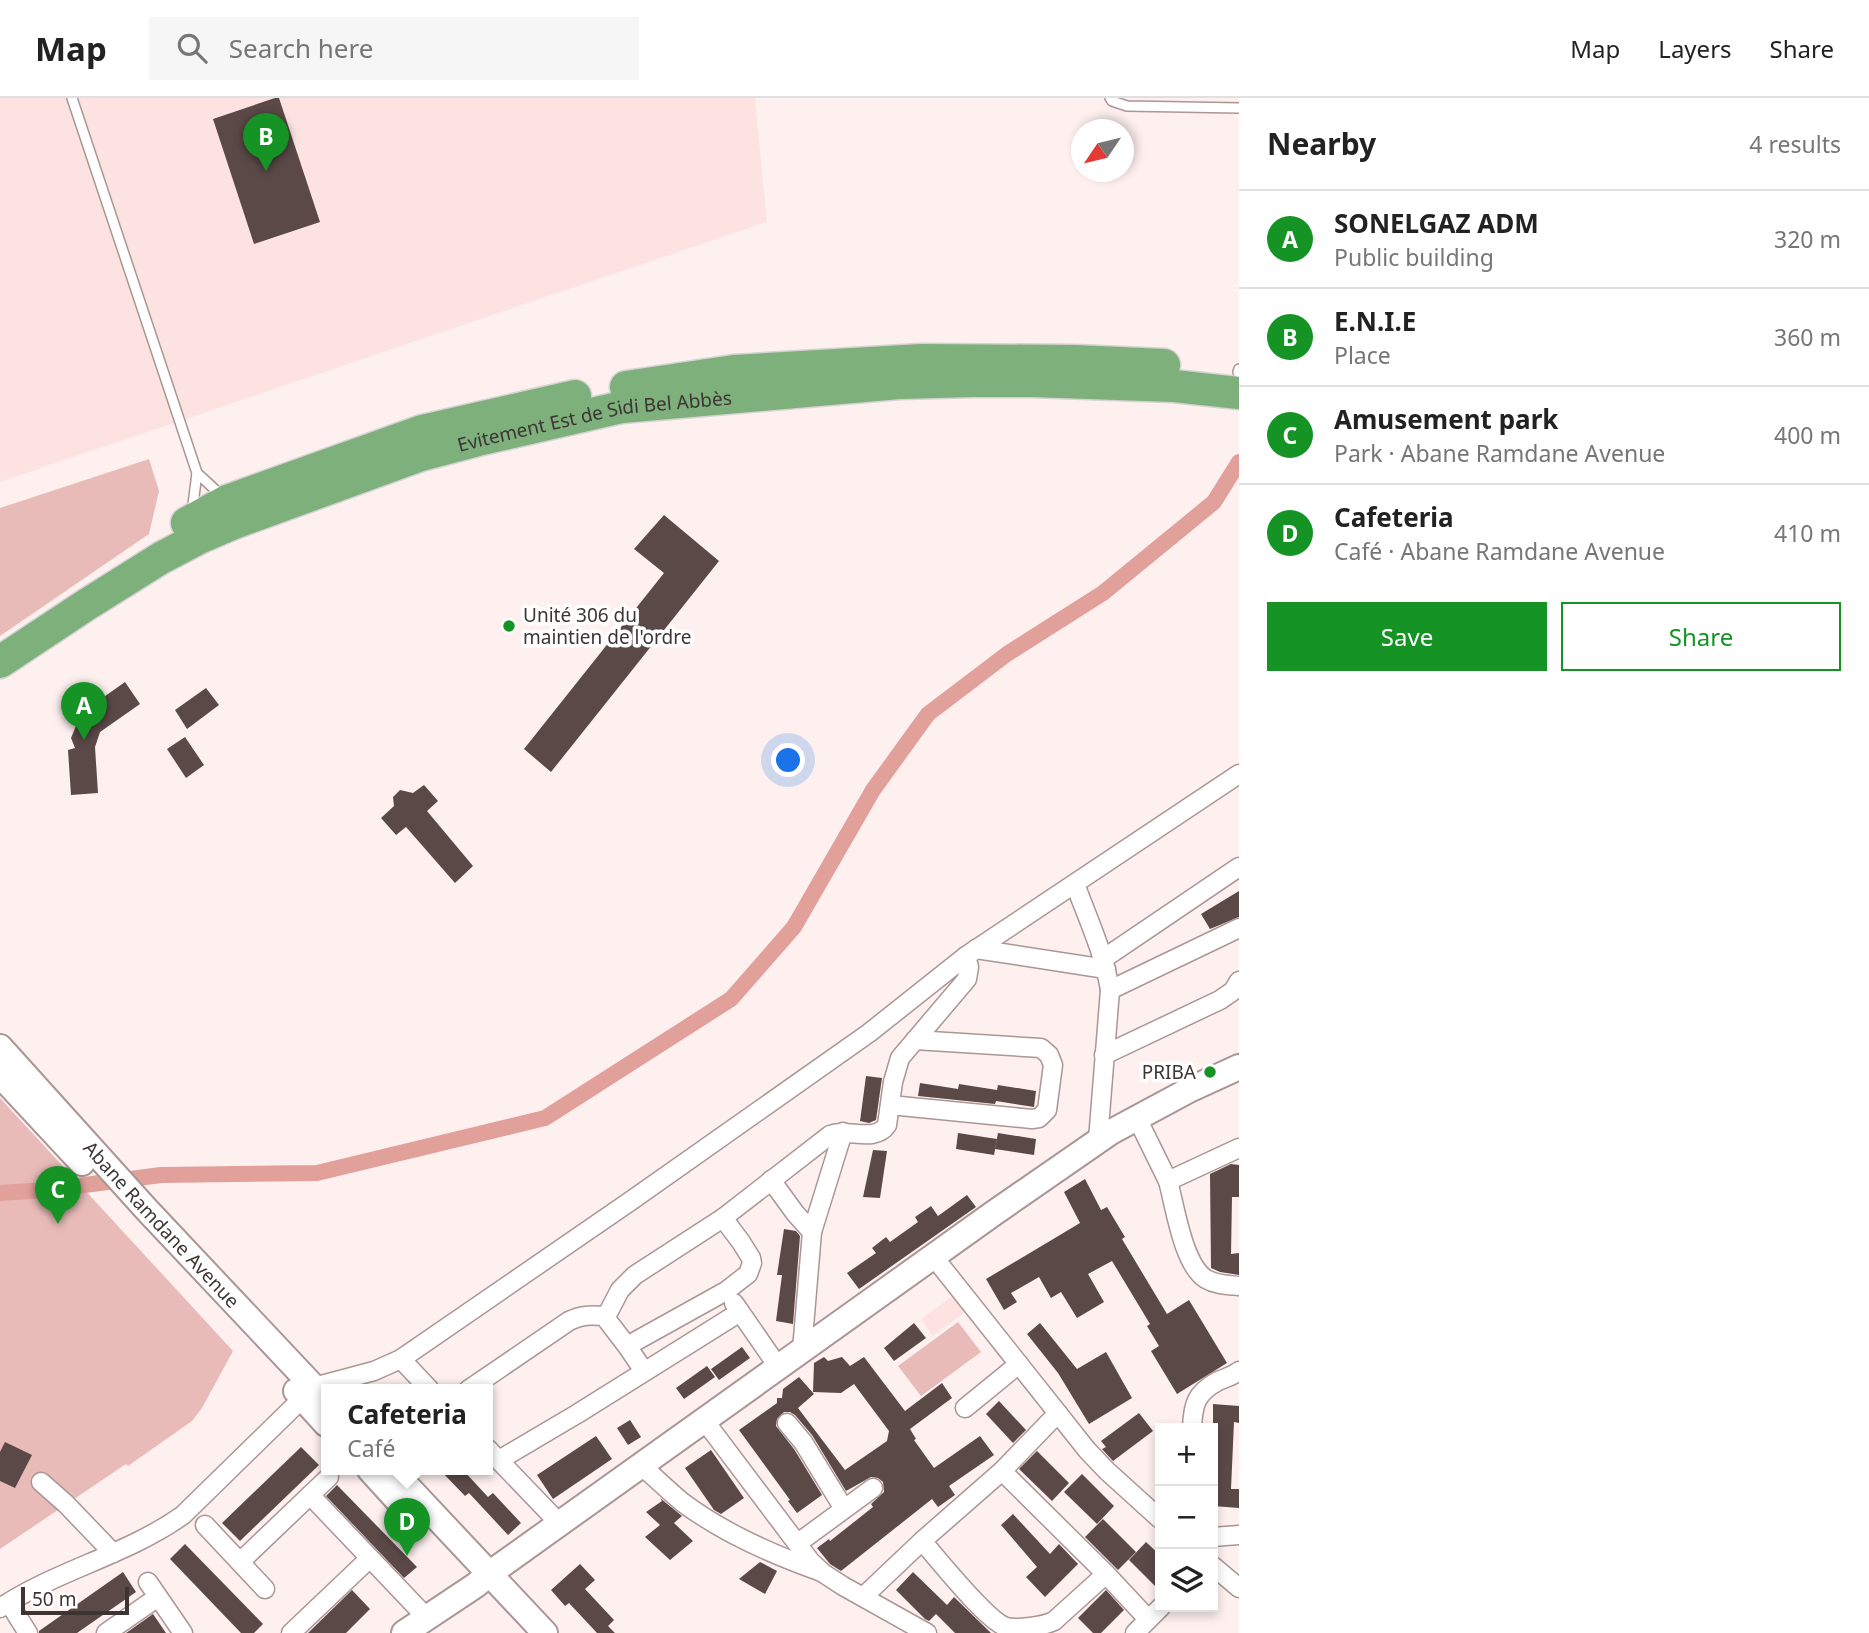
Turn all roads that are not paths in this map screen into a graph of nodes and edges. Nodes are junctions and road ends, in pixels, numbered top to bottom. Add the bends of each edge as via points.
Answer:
1 (72, 98) edge
2 (1110, 98) edge
3 (1130, 102) edge
4 (1239, 108) edge
5 (1239, 371) edge
6 (1239, 393) edge
7 (197, 473) junction
8 (232, 511) junction
9 (194, 530) junction
10 (0, 635) edge
11 (0, 662) edge
12 (1239, 774) edge
13 (1239, 867) edge
14 (1075, 884) junction
15 (1239, 928) edge
16 (971, 953) junction
17 (1104, 964) junction
18 (1239, 981) edge
19 (1110, 990) junction
20 (915, 1040) junction
21 (0, 1047) edge
22 (1104, 1055) junction
23 (1239, 1068) edge
24 (0, 1075) edge
25 (890, 1105) junction
26 (1137, 1118) junction
27 (843, 1132) junction
28 (1098, 1140) junction
29 (75, 1144) junction
30 (1235, 1152) edge
31 (771, 1180) junction
32 (1168, 1181) junction
33 (723, 1218) junction
34 (813, 1232) junction
35 (933, 1256) junction
36 (1239, 1286) edge
37 (726, 1291) junction
38 (740, 1312) junction
39 (604, 1316) junction
40 (627, 1346) junction
41 (802, 1350) junction
42 (401, 1359) junction
43 (1019, 1364) junction
44 (779, 1368) junction
45 (644, 1371) junction
46 (1239, 1371) edge
47 (342, 1384) edge
48 (424, 1384) edge
49 (477, 1384) edge
50 (314, 1395) edge
51 (965, 1408) dead end
52 (1058, 1413) junction
53 (704, 1420) junction
54 (786, 1423) dead end
55 (1192, 1423) edge
56 (493, 1455) edge
57 (641, 1465) junction
58 (1002, 1471) junction
59 (375, 1475) edge
60 (396, 1475) edge
61 (329, 1477) dead end
62 (41, 1482) dead end
63 (873, 1488) dead end
64 (310, 1495) junction
65 (844, 1509) junction
66 (1155, 1514) edge
67 (559, 1523) junction
68 (205, 1525) dead end
69 (1218, 1535) edge
70 (1239, 1535) edge
71 (922, 1541) junction
72 (798, 1543) junction
73 (113, 1553) junction
74 (370, 1558) junction
75 (240, 1562) junction
76 (1218, 1570) edge
77 (822, 1573) junction
78 (1106, 1574) junction
79 (483, 1579) junction
80 (1239, 1588) edge
81 (265, 1589) dead end
82 (864, 1597) junction
83 (4, 1606) edge
84 (1156, 1612) edge
85 (427, 1618) junction
86 (1148, 1619) junction
87 (1011, 1631) edge
88 (28, 1633) edge
89 (106, 1633) edge
90 (183, 1633) edge
91 (291, 1633) edge
92 (404, 1633) edge
93 (522, 1633) edge
94 (545, 1633) edge
95 (927, 1633) edge
96 (1135, 1633) edge

1 - 7 lane
2 - 3 lane
3 - 4 lane
5 - 8 highway, Evitement Est de Sidi Bel Abbès via 1075,360 922,360 734,371 597,391 422,431
6 - 8 highway, Evitement Est de Sidi Bel Abbès via 1174,386 972,381 622,407 421,455
7 - 8 lane
7 - 9 lane
8 - 9 highway, Evitement Est de Sidi Bel Abbès
9 - 10 highway, Evitement Est de Sidi Bel Abbès via 68,591
9 - 11 highway, Evitement Est de Sidi Bel Abbès via 162,558
12 - 14 street
13 - 17 street
14 - 16 street
14 - 17 street
15 - 19 street
16 - 17 street
16 - 20 street via 967,979
16 - 42 street via 869,1032
17 - 19 street
18 - 22 street via 1233,992 1220,1000
19 - 22 street
20 - 25 street via 900,1058
20 - 25 street via 1041,1048 1052,1065 1047,1110 1032,1119
21 - 29 main road, Abane Ramdane Avenue via 54,1105
22 - 28 street
23 - 26 main road
24 - 29 main road, Abane Ramdane Avenue
25 - 27 street via 887,1125 879,1133
26 - 28 main road
26 - 32 street
27 - 31 street via 822,1140
27 - 34 street
28 - 35 main road
29 - 50 main road, Abane Ramdane Avenue
30 - 32 street
31 - 33 street
31 - 34 street
32 - 36 street via 1185,1246 1199,1273 1208,1280
33 - 37 street via 752,1263 748,1274
33 - 39 street via 635,1275
34 - 41 street
35 - 41 main road
35 - 43 street
37 - 38 street
37 - 40 street
38 - 44 street
38 - 45 street
39 - 40 street
39 - 49 street via 569,1321
40 - 45 street
41 - 44 main road
42 - 47 street
42 - 48 street
43 - 51 street
43 - 52 street
44 - 53 main road
45 - 56 street
46 - 55 street via 1199,1395
50 - 73 street via 183,1515
52 - 58 street
52 - 66 street via 1107,1471
53 - 57 main road
53 - 72 street
54 - 65 street
56 - 67 street
57 - 67 main road
57 - 77 street via 680,1500 740,1538
58 - 71 street
58 - 78 street
59 - 79 main road
60 - 79 main road
61 - 64 street
62 - 73 street
63 - 65 street
64 - 74 street
64 - 75 street
65 - 72 street
67 - 79 main road
68 - 75 street
69 - 70 street
71 - 82 street
71 - 87 street via 987,1613
72 - 77 street
73 - 83 street via 70,1570
74 - 85 street
74 - 91 street
75 - 81 street
76 - 80 street
77 - 82 street
78 - 86 street
78 - 87 street via 1054,1621
79 - 85 main road
79 - 93 main road
79 - 94 main road
82 - 95 street
83 - 88 street
84 - 86 street
85 - 92 main road
86 - 96 street
89 - 90 street via 153,1590

